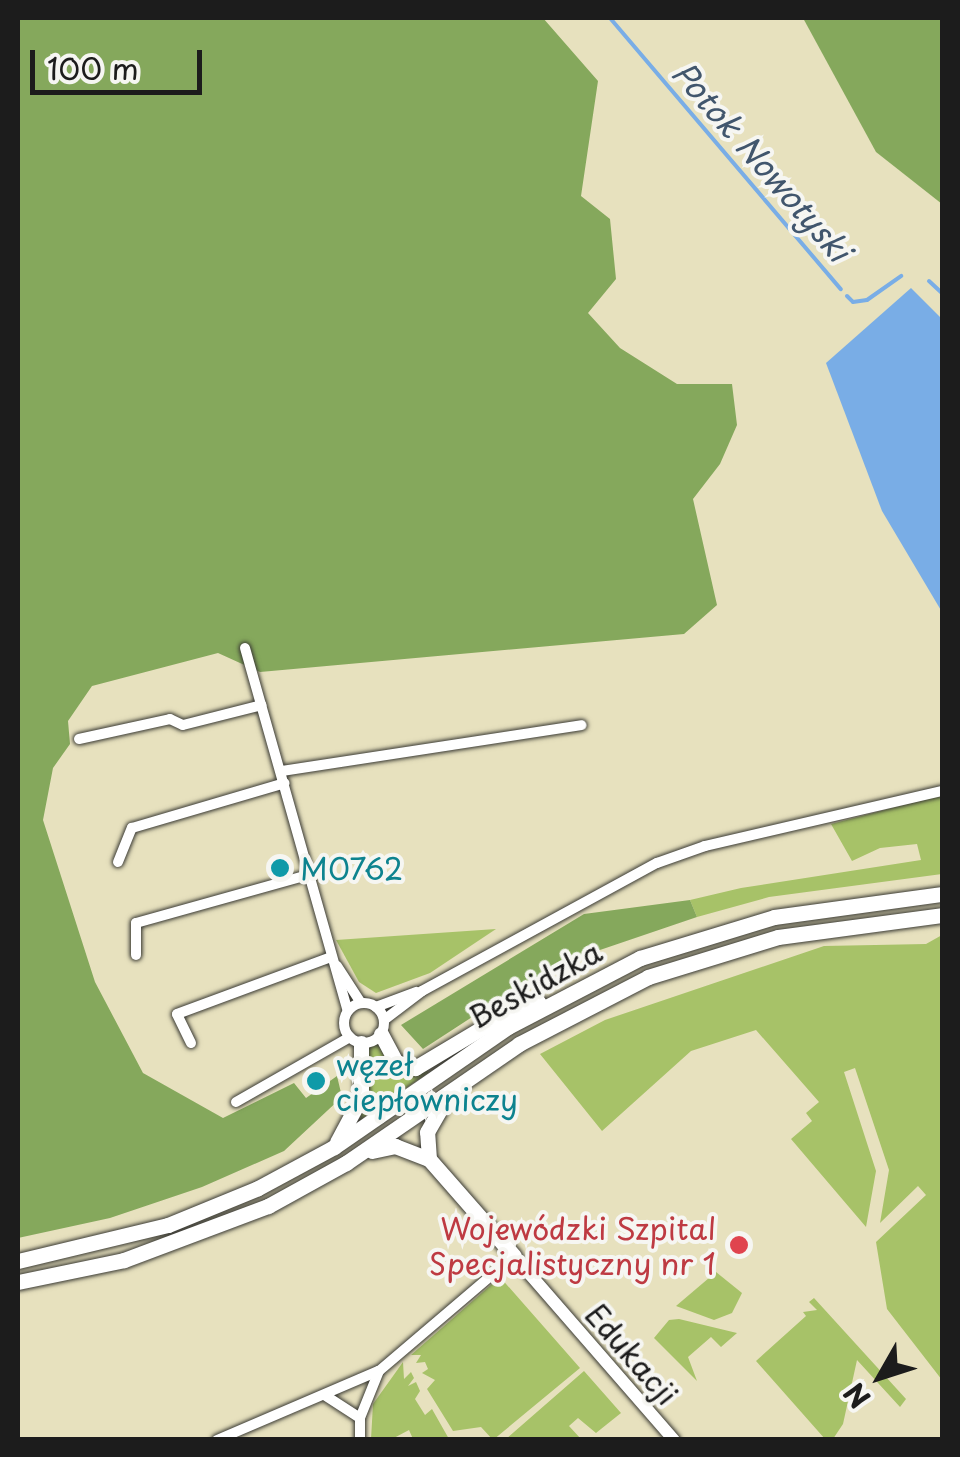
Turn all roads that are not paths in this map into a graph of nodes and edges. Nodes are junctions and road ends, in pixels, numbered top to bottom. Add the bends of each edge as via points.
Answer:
1 (245, 648) dead end
2 (262, 705) junction
3 (581, 725) dead end
4 (79, 739) dead end
5 (284, 777) junction
6 (942, 791) edge
7 (118, 862) dead end
8 (312, 874) junction
9 (942, 892) edge
10 (942, 917) edge
11 (136, 955) dead end
12 (330, 957) junction
13 (422, 991) junction
14 (557, 998) junction
15 (361, 1003) junction
16 (376, 1008) junction
17 (348, 1011) junction
18 (344, 1025) junction
19 (382, 1027) junction
20 (355, 1040) junction
21 (191, 1042) dead end
22 (319, 1050) junction
23 (458, 1086) junction
24 (236, 1102) dead end
25 (334, 1146) junction
26 (430, 1159) junction
27 (346, 1163) junction
28 (514, 1256) junction
29 (18, 1261) edge
30 (18, 1282) edge
31 (378, 1370) junction
32 (326, 1396) junction
33 (360, 1418) junction
34 (217, 1440) edge
35 (360, 1440) edge
36 (674, 1440) edge

1 - 2 street
2 - 4 street via 183,725 170,719
2 - 5 street
3 - 5 street
5 - 7 street via 132,828
5 - 8 street
6 - 13 street via 658,863
8 - 11 street via 136,923
8 - 12 street
9 - 14 main road, Beskidzka via 729,928 640,958
10 - 23 main road, Beskidzka via 778,937 690,962 568,1016
12 - 15 street
12 - 17 street
12 - 21 street via 177,1014
13 - 16 street
13 - 19 street
14 - 19 main road via 502,1016 415,1068 396,1062
14 - 25 main road, Beskidzka
15 - 16 street
15 - 17 street
16 - 19 street
17 - 18 street
18 - 20 street
18 - 22 street
19 - 20 street
20 - 22 street
20 - 25 main road via 362,1097
22 - 24 street
23 - 26 main road via 427,1132
23 - 27 main road, Beskidzka
25 - 29 main road, Beskidzka via 168,1225
26 - 27 main road via 395,1146
26 - 28 main road
27 - 30 main road, Beskidzka via 268,1206 174,1244
28 - 31 street
28 - 36 street, Edukacji
31 - 32 street
31 - 33 street
32 - 33 street
32 - 34 street
33 - 35 street

